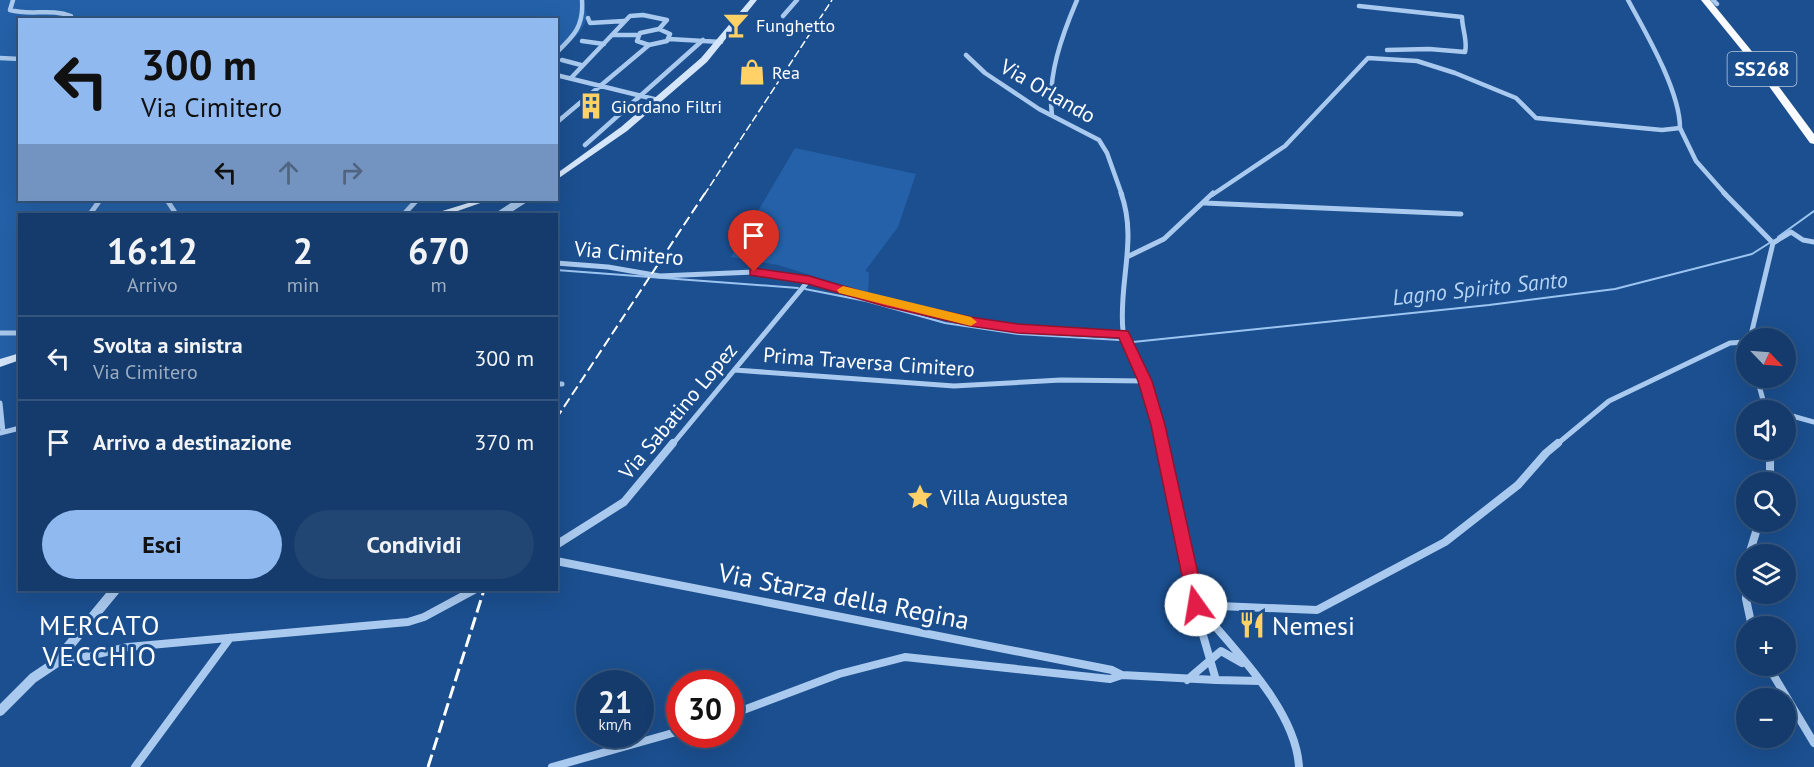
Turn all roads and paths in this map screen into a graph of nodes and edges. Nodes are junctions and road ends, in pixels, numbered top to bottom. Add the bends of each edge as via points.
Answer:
1 (13, 0) edge
2 (582, 0) edge
3 (754, 0) edge
4 (797, 0) edge
5 (1077, 0) edge
6 (1628, 0) edge
7 (1705, 0) edge
8 (1359, 6) dead end
9 (783, 16) dead end
10 (72, 18) edge
11 (588, 18) dead end
12 (624, 21) junction
13 (659, 29) junction
14 (613, 35) junction
15 (638, 35) junction
16 (669, 39) junction
17 (703, 40) junction
18 (582, 41) dead end
19 (721, 42) junction
20 (1387, 43) dead end
21 (604, 44) junction
22 (649, 45) junction
23 (1387, 50) junction
24 (558, 51) edge
25 (966, 55) dead end
26 (0, 58) edge
27 (18, 59) edge
28 (1391, 59) junction
29 (562, 60) dead end
30 (581, 65) junction
31 (558, 75) edge
32 (571, 78) junction
33 (598, 86) junction
34 (639, 96) junction
35 (658, 100) junction
36 (1052, 115) junction
37 (558, 121) edge
38 (1680, 128) junction
39 (1814, 141) edge
40 (585, 145) dead end
41 (579, 162) junction
42 (558, 171) edge
43 (558, 177) edge
44 (416, 201) edge
45 (482, 201) edge
46 (521, 201) edge
47 (1205, 203) junction
48 (405, 213) edge
49 (445, 213) edge
50 (503, 213) edge
51 (1461, 214) dead end
52 (1814, 242) edge
53 (1773, 243) junction
54 (1129, 256) junction
55 (558, 263) edge
56 (809, 280) junction
57 (1752, 328) edge
58 (0, 333) edge
59 (18, 333) edge
60 (1123, 334) junction
61 (1736, 343) edge
62 (18, 358) edge
63 (0, 363) edge
64 (735, 370) junction
65 (1145, 381) junction
66 (0, 403) edge
67 (1796, 417) edge
68 (1814, 422) edge
69 (18, 429) edge
70 (2, 433) edge
71 (558, 544) edge
72 (558, 561) edge
73 (115, 591) edge
74 (472, 591) edge
75 (1196, 605) junction
76 (230, 638) junction
77 (1209, 660) junction
78 (54, 664) junction
79 (1245, 665) junction
80 (1122, 675) junction
81 (1774, 676) edge
82 (1187, 680) junction
83 (1216, 680) junction
84 (1260, 681) junction
85 (0, 710) edge
86 (744, 710) edge
87 (666, 735) edge
88 (1814, 743) edge
89 (135, 767) edge
90 (554, 767) edge
91 (1299, 767) edge

1 - 10 street via 10,10 20,14 64,13
2 - 24 street via 583,24
3 - 19 main road
4 - 9 street
5 - 36 street via 1062,36 1050,99
6 - 38 street via 1658,54
7 - 39 highway, SS268
8 - 23 street via 1462,17 1465,51
11 - 12 street via 590,23
12 - 13 street via 638,15 667,20
12 - 14 street
13 - 15 street
13 - 16 street via 670,34
14 - 15 street
14 - 21 street
15 - 22 street via 640,43
16 - 17 street
16 - 22 street
17 - 19 street
17 - 34 street
18 - 21 street
19 - 35 main road
20 - 23 street
21 - 30 street
22 - 33 street
23 - 28 street
25 - 36 street, Via Orlando via 984,73
26 - 27 street
28 - 38 street via 1424,62 1488,86 1516,99 1536,118 1662,130
28 - 47 street via 1367,58 1285,146 1220,188
29 - 30 street
30 - 32 street
31 - 32 street
32 - 33 street
33 - 34 street
33 - 37 street
34 - 35 street
34 - 40 street
35 - 41 main road
36 - 54 street, Via Orlando via 1099,140 1107,153 1127,210
38 - 53 street via 1706,174
41 - 42 main road
41 - 43 main road
44 - 48 street
45 - 49 main road
46 - 50 street
47 - 51 street
47 - 54 street via 1164,239
52 - 53 street via 1791,232
53 - 57 street
54 - 60 street, Via Orlando
55 - 56 street, Via Cimitero via 660,276 754,272
56 - 60 street, Via Cimitero via 970,322
56 - 64 street, Via Sabatino Lopez
58 - 59 street
60 - 65 street
61 - 75 street via 1609,401 1546,453 1518,485 1446,542 1317,610
62 - 63 main road
64 - 65 street, Prima Traversa Cimitero via 954,386 1061,380
64 - 71 street, Via Sabatino Lopez via 624,502
65 - 75 street
66 - 70 street
67 - 68 street
69 - 70 street
72 - 80 street, Via Starza della Regina
73 - 78 street
74 - 76 street via 408,622
75 - 77 street
75 - 79 street
76 - 78 street via 128,647
76 - 89 street
77 - 79 street via 1221,651
77 - 82 street
77 - 83 street
78 - 85 street
79 - 84 street
80 - 82 street, Via Starza della Regina
80 - 86 street, Via Starza della Regina via 1110,679 905,657 814,683
81 - 88 street
82 - 83 street, Via Starza della Regina
83 - 84 street, Via Starza della Regina
84 - 91 street via 1292,731
87 - 90 street

